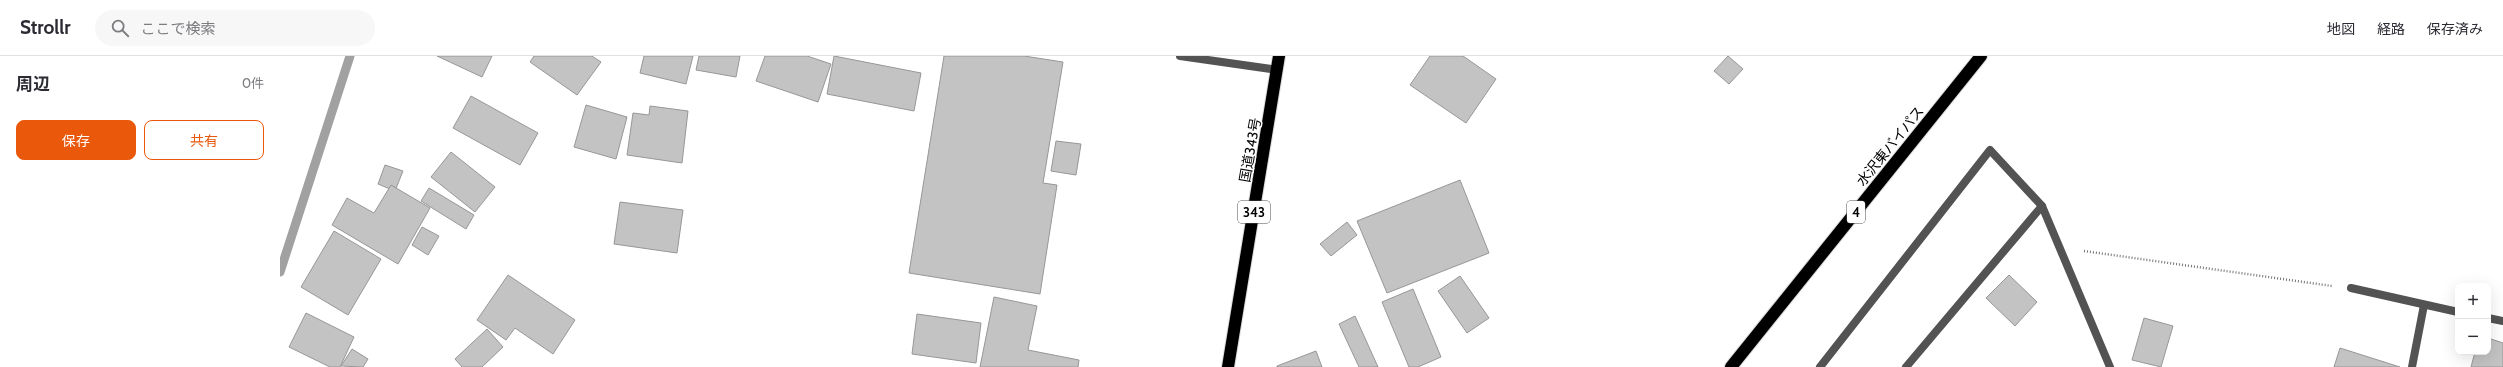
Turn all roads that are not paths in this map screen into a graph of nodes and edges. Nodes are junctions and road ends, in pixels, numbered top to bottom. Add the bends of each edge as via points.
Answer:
1 (1180, 56) edge
2 (1279, 56) edge
3 (1981, 56) edge
4 (1278, 70) junction
5 (2042, 206) junction
6 (2351, 288) road end
7 (2424, 305) junction
8 (2455, 311) edge
9 (2491, 319) edge
10 (2503, 321) edge
11 (1228, 367) edge
12 (1731, 367) edge
13 (1820, 367) edge
14 (1906, 367) edge
15 (2110, 367) edge
16 (2412, 367) edge

1 - 4 street
2 - 4 highway, 国道343号 / 343
3 - 12 highway, 水沢東バイパス / 4
4 - 11 highway, 国道343号 / 343
5 - 13 street via 1990,150
5 - 14 street
5 - 15 street
6 - 7 street
7 - 8 street
7 - 16 street
9 - 10 street

